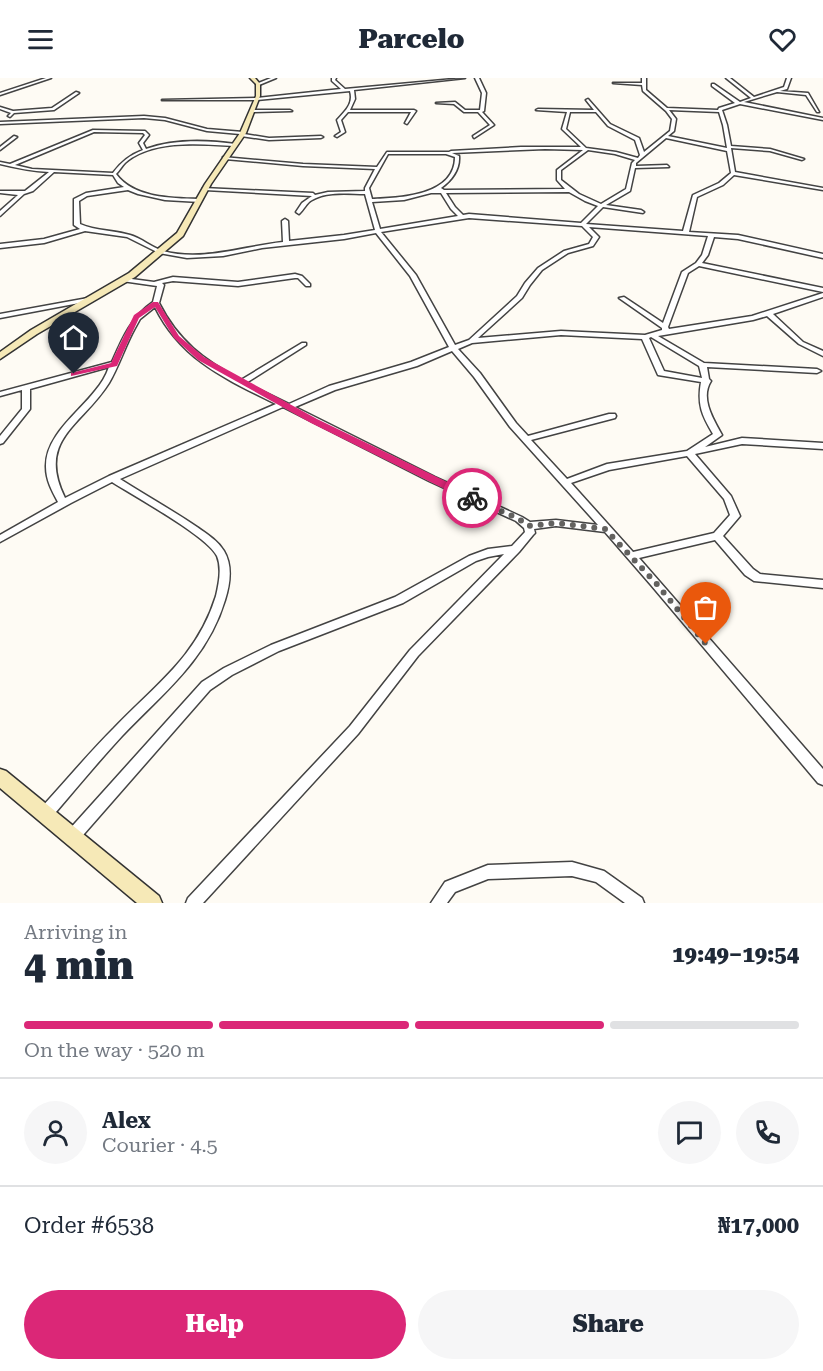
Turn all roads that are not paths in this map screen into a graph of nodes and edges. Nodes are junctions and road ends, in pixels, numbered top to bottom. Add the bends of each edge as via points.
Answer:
1 (49, 78) edge
2 (274, 78) edge
3 (334, 78) edge
4 (409, 78) edge
5 (463, 78) edge
6 (477, 78) edge
7 (728, 78) edge
8 (789, 78) edge
9 (255, 81) edge
10 (644, 81) edge
11 (615, 83) dead end
12 (413, 85) junction
13 (713, 85) dead end
14 (352, 90) junction
15 (345, 91) junction
16 (775, 92) junction
17 (76, 93) dead end
18 (0, 94) edge
19 (258, 97) junction
20 (752, 98) junction
21 (164, 100) dead end
22 (588, 100) dead end
23 (736, 102) junction
24 (438, 103) dead end
25 (415, 105) dead end
26 (0, 108) edge
27 (667, 109) junction
28 (538, 110) dead end
29 (569, 110) junction
30 (252, 111) junction
31 (290, 111) dead end
32 (347, 111) junction
33 (414, 111) junction
34 (595, 111) junction
35 (720, 111) junction
36 (818, 111) dead end
37 (13, 112) junction
38 (480, 112) junction
39 (823, 119) edge
40 (7, 121) junction
41 (0, 123) edge
42 (406, 123) dead end
43 (242, 134) junction
44 (337, 136) dead end
45 (666, 136) junction
46 (15, 137) dead end
47 (321, 137) dead end
48 (474, 137) dead end
49 (234, 145) junction
50 (730, 148) junction
51 (0, 149) edge
52 (144, 149) junction
53 (585, 150) junction
54 (446, 153) junction
55 (643, 156) junction
56 (225, 158) junction
57 (637, 159) junction
58 (802, 159) dead end
59 (0, 163) edge
60 (9, 166) junction
61 (667, 166) dead end
62 (633, 167) junction
63 (379, 168) junction
64 (52, 172) junction
65 (733, 173) junction
66 (114, 174) junction
67 (274, 187) dead end
68 (440, 187) junction
69 (129, 188) junction
70 (205, 189) junction
71 (823, 189) edge
72 (569, 190) junction
73 (582, 191) dead end
74 (0, 192) edge
75 (432, 192) junction
76 (444, 193) junction
77 (22, 194) junction
78 (266, 194) junction
79 (313, 195) junction
80 (368, 197) junction
81 (198, 201) junction
82 (599, 207) junction
83 (641, 212) dead end
84 (299, 213) dead end
85 (0, 214) edge
86 (462, 217) junction
87 (285, 221) dead end
88 (583, 224) junction
89 (85, 229) junction
90 (378, 232) junction
91 (686, 232) junction
92 (712, 234) junction
93 (286, 244) junction
94 (0, 246) edge
95 (161, 252) junction
96 (823, 256) edge
97 (698, 264) junction
98 (124, 280) junction
99 (156, 283) junction
100 (308, 285) dead end
101 (823, 290) edge
102 (823, 295) edge
103 (622, 298) dead end
104 (88, 300) junction
105 (156, 303) junction
106 (769, 314) junction
107 (0, 316) edge
108 (665, 329) junction
109 (649, 336) junction
110 (471, 341) junction
111 (304, 344) dead end
112 (453, 348) junction
113 (823, 354) edge
114 (0, 357) edge
115 (114, 364) junction
116 (702, 365) junction
117 (817, 371) dead end
118 (707, 381) junction
119 (243, 382) junction
120 (26, 389) junction
121 (0, 394) edge
122 (286, 405) junction
123 (612, 416) dead end
124 (526, 439) junction
125 (0, 441) edge
126 (823, 446) edge
127 (688, 453) junction
128 (112, 478) junction
129 (566, 482) junction
130 (62, 502) junction
131 (528, 526) junction
132 (605, 529) junction
133 (717, 536) junction
134 (0, 539) edge
135 (516, 549) junction
136 (630, 556) junction
137 (823, 584) edge
138 (0, 777) edge
139 (823, 779) edge
140 (45, 814) junction
141 (72, 837) junction
142 (152, 903) edge
143 (193, 903) edge
144 (438, 903) edge
145 (637, 903) edge

1 - 18 street
2 - 9 street
3 - 15 street
4 - 12 street
5 - 12 street
6 - 38 street via 484,100
7 - 20 street
8 - 16 street via 788,86
9 - 19 main road
10 - 11 street
10 - 27 street via 644,90
12 - 14 street
13 - 23 street
14 - 15 street
14 - 32 street via 354,99
15 - 19 street
16 - 20 street
16 - 36 street via 807,94
17 - 37 street via 53,109
19 - 21 street
19 - 30 main road
20 - 23 street
22 - 34 street
23 - 35 street
23 - 39 street
24 - 38 street via 453,103 461,110
25 - 33 street
26 - 37 street
27 - 35 street
27 - 45 street via 675,124
28 - 29 street
29 - 34 street
29 - 53 street via 564,129
30 - 31 street
30 - 43 main road
32 - 33 street
32 - 44 street via 339,120 343,132
33 - 42 street
34 - 55 street via 616,130 637,139
35 - 50 street
37 - 40 street
38 - 48 street via 492,125
40 - 41 street
40 - 43 street via 144,117
43 - 47 street via 269,139
43 - 49 main road
45 - 50 street
45 - 55 street
46 - 51 street
49 - 52 street
49 - 56 main road
50 - 58 street via 780,152
50 - 65 street
52 - 60 street via 144,132 93,131
52 - 66 street via 124,160
53 - 54 street
53 - 57 street
53 - 72 street via 559,170 559,180
54 - 63 street via 390,152
54 - 68 street via 455,154 458,159 450,177
55 - 57 street
56 - 63 street
56 - 70 main road
57 - 62 street
59 - 60 street
60 - 64 street
61 - 62 street
62 - 82 street via 628,190
63 - 80 street via 369,183
64 - 66 street
64 - 77 street via 36,189
65 - 71 street
65 - 91 street via 721,184 695,196
66 - 69 street
67 - 78 street
68 - 75 street
68 - 76 street
69 - 81 street via 158,198
69 - 89 street via 76,200 75,219
70 - 78 street
70 - 81 main road
72 - 73 street
72 - 76 street
72 - 82 street
74 - 77 street
75 - 76 street
75 - 80 street via 400,199
76 - 86 street
77 - 85 street
78 - 79 street
79 - 80 street
79 - 84 street via 302,204
80 - 90 street
81 - 95 main road via 185,228
82 - 83 street
82 - 88 street
86 - 88 street
86 - 90 street
87 - 93 street
88 - 91 street
88 - 110 street via 596,237 591,245 566,252 546,264 520,297
89 - 94 street via 32,243
89 - 95 street via 122,234
90 - 93 street
90 - 112 street via 413,275
91 - 92 street
92 - 96 street via 762,240
92 - 97 street
93 - 95 street via 208,255
95 - 98 main road
97 - 101 street
97 - 108 street via 686,272
98 - 99 street
98 - 104 main road
99 - 100 street via 173,279 238,284 295,276
99 - 105 street via 162,287
102 - 106 street
103 - 108 street
104 - 107 street
104 - 114 main road
105 - 115 street via 136,317
105 - 119 street via 188,349
106 - 108 street via 725,324
106 - 113 street via 801,343
108 - 109 street
109 - 110 street via 561,333
109 - 116 street
109 - 118 street via 661,373
110 - 112 street
111 - 119 street
112 - 122 street
112 - 124 street
115 - 120 street
115 - 130 street via 104,384 52,453 50,471
116 - 117 street
116 - 118 street
118 - 127 street via 703,400 718,435
119 - 122 street
120 - 121 street
120 - 125 street via 26,409
122 - 128 street
122 - 131 street
123 - 124 street
124 - 129 street
126 - 127 street via 742,441
127 - 129 street via 607,467
127 - 133 street via 728,498 735,516
128 - 130 street
128 - 140 street via 220,550 224,580 219,605 194,656 117,733
129 - 132 street
130 - 134 street
131 - 132 street via 556,523
131 - 135 street via 530,533
132 - 136 street
133 - 136 street
133 - 137 street via 758,578
135 - 141 street via 475,558 397,601 229,669 206,686
135 - 143 street via 414,653 354,730
136 - 139 street
138 - 140 main road
140 - 141 main road
141 - 142 main road
144 - 145 street via 450,887 488,872 572,869 599,876

